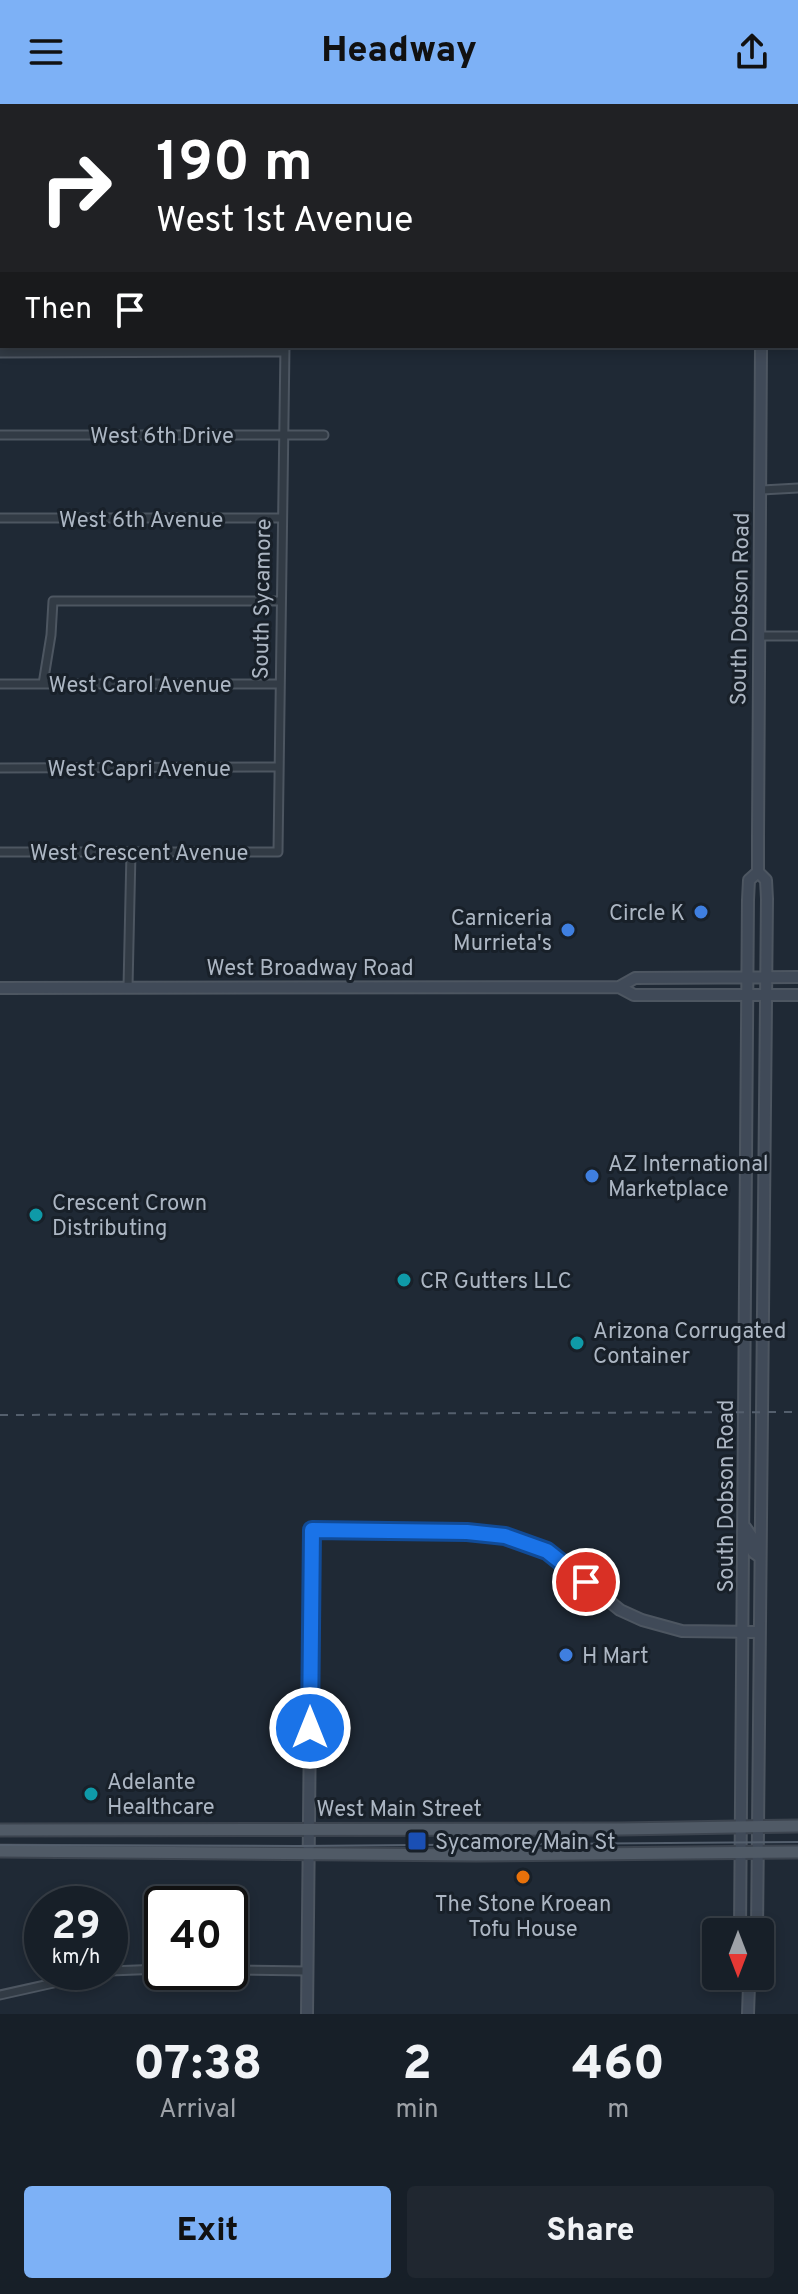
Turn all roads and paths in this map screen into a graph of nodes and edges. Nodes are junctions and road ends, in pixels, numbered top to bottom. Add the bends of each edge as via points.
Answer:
1 (761, 348) edge
2 (285, 349) edge
3 (0, 353) edge
4 (0, 435) edge
5 (284, 435) junction
6 (324, 435) dead end
7 (798, 488) edge
8 (761, 490) junction
9 (0, 518) edge
10 (282, 518) junction
11 (280, 601) junction
12 (759, 636) junction
13 (798, 636) edge
14 (0, 684) edge
15 (43, 684) junction
16 (280, 684) junction
17 (279, 767) junction
18 (0, 768) edge
19 (0, 852) edge
20 (131, 852) junction
21 (278, 852) joint
22 (758, 872) junction
23 (748, 977) junction
24 (766, 977) junction
25 (798, 977) edge
26 (128, 987) junction
27 (619, 987) junction
28 (0, 988) edge
29 (766, 995) junction
30 (798, 995) edge
31 (748, 996) junction
32 (745, 1527) junction
33 (760, 1557) junction
34 (744, 1632) junction
35 (759, 1632) junction
36 (798, 1826) edge
37 (0, 1830) edge
38 (740, 1832) junction
39 (759, 1832) junction
40 (309, 1835) junction
41 (0, 1851) edge
42 (798, 1852) edge
43 (309, 1854) junction
44 (740, 1854) junction
45 (759, 1854) junction
46 (740, 1918) edge
47 (757, 1918) edge
48 (248, 1970) edge
49 (308, 1971) junction
50 (24, 1989) edge
51 (748, 1990) edge
52 (0, 1995) edge
53 (307, 2014) edge
54 (748, 2014) edge

1 - 8 main road, South Dobson Road
2 - 3 street
2 - 5 street, South Sycamore
4 - 5 street, West 6th Drive
5 - 6 street, West 6th Drive
5 - 10 street, South Sycamore
7 - 8 street
8 - 12 main road, South Dobson Road
9 - 10 street, West 6th Avenue
10 - 11 street, South Sycamore
11 - 15 street via 53,601
11 - 16 street, South Sycamore
12 - 13 street
12 - 22 main road, South Dobson Road
14 - 15 street, West Carol Avenue
15 - 16 street, West Carol Avenue
16 - 17 street, South Sycamore
17 - 18 street, West Capri Avenue
17 - 21 street, South Sycamore
19 - 20 street, West Crescent Avenue
20 - 21 street, West Crescent Avenue
20 - 26 street
22 - 23 main road, South Dobson Road via 749,880
22 - 24 main road, South Dobson Road via 766,880
23 - 24 main road, West Broadway Road
23 - 27 main road, West Broadway Road via 635,978
23 - 31 main road, South Dobson Road
24 - 25 main road, West Broadway Road
24 - 29 main road, South Dobson Road
26 - 27 main road, West Broadway Road
26 - 28 main road, West Broadway Road
27 - 31 main road, West Broadway Road via 634,995
29 - 30 main road, West Broadway Road
29 - 31 main road, West Broadway Road
29 - 33 main road, South Dobson Road
31 - 32 main road, South Dobson Road
32 - 33 main road via 753,1552
32 - 34 main road, South Dobson Road
33 - 35 main road, South Dobson Road
34 - 35 main road
34 - 38 main road, South Dobson Road
34 - 40 main road via 682,1631 634,1617 603,1598 563,1561 505,1536 312,1530
35 - 39 main road, South Dobson Road
36 - 39 main road, West Main Street
37 - 40 main road, West Main Street
38 - 39 main road, West Main Street
38 - 40 main road, West Main Street
38 - 44 main road, South Dobson Road
39 - 45 main road, South Dobson Road
40 - 43 main road
41 - 43 main road
42 - 45 main road
43 - 44 main road
43 - 49 main road
44 - 45 main road
44 - 46 main road, South Dobson Road
45 - 47 main road, South Dobson Road
48 - 49 street
49 - 53 main road
50 - 52 street
51 - 54 main road

